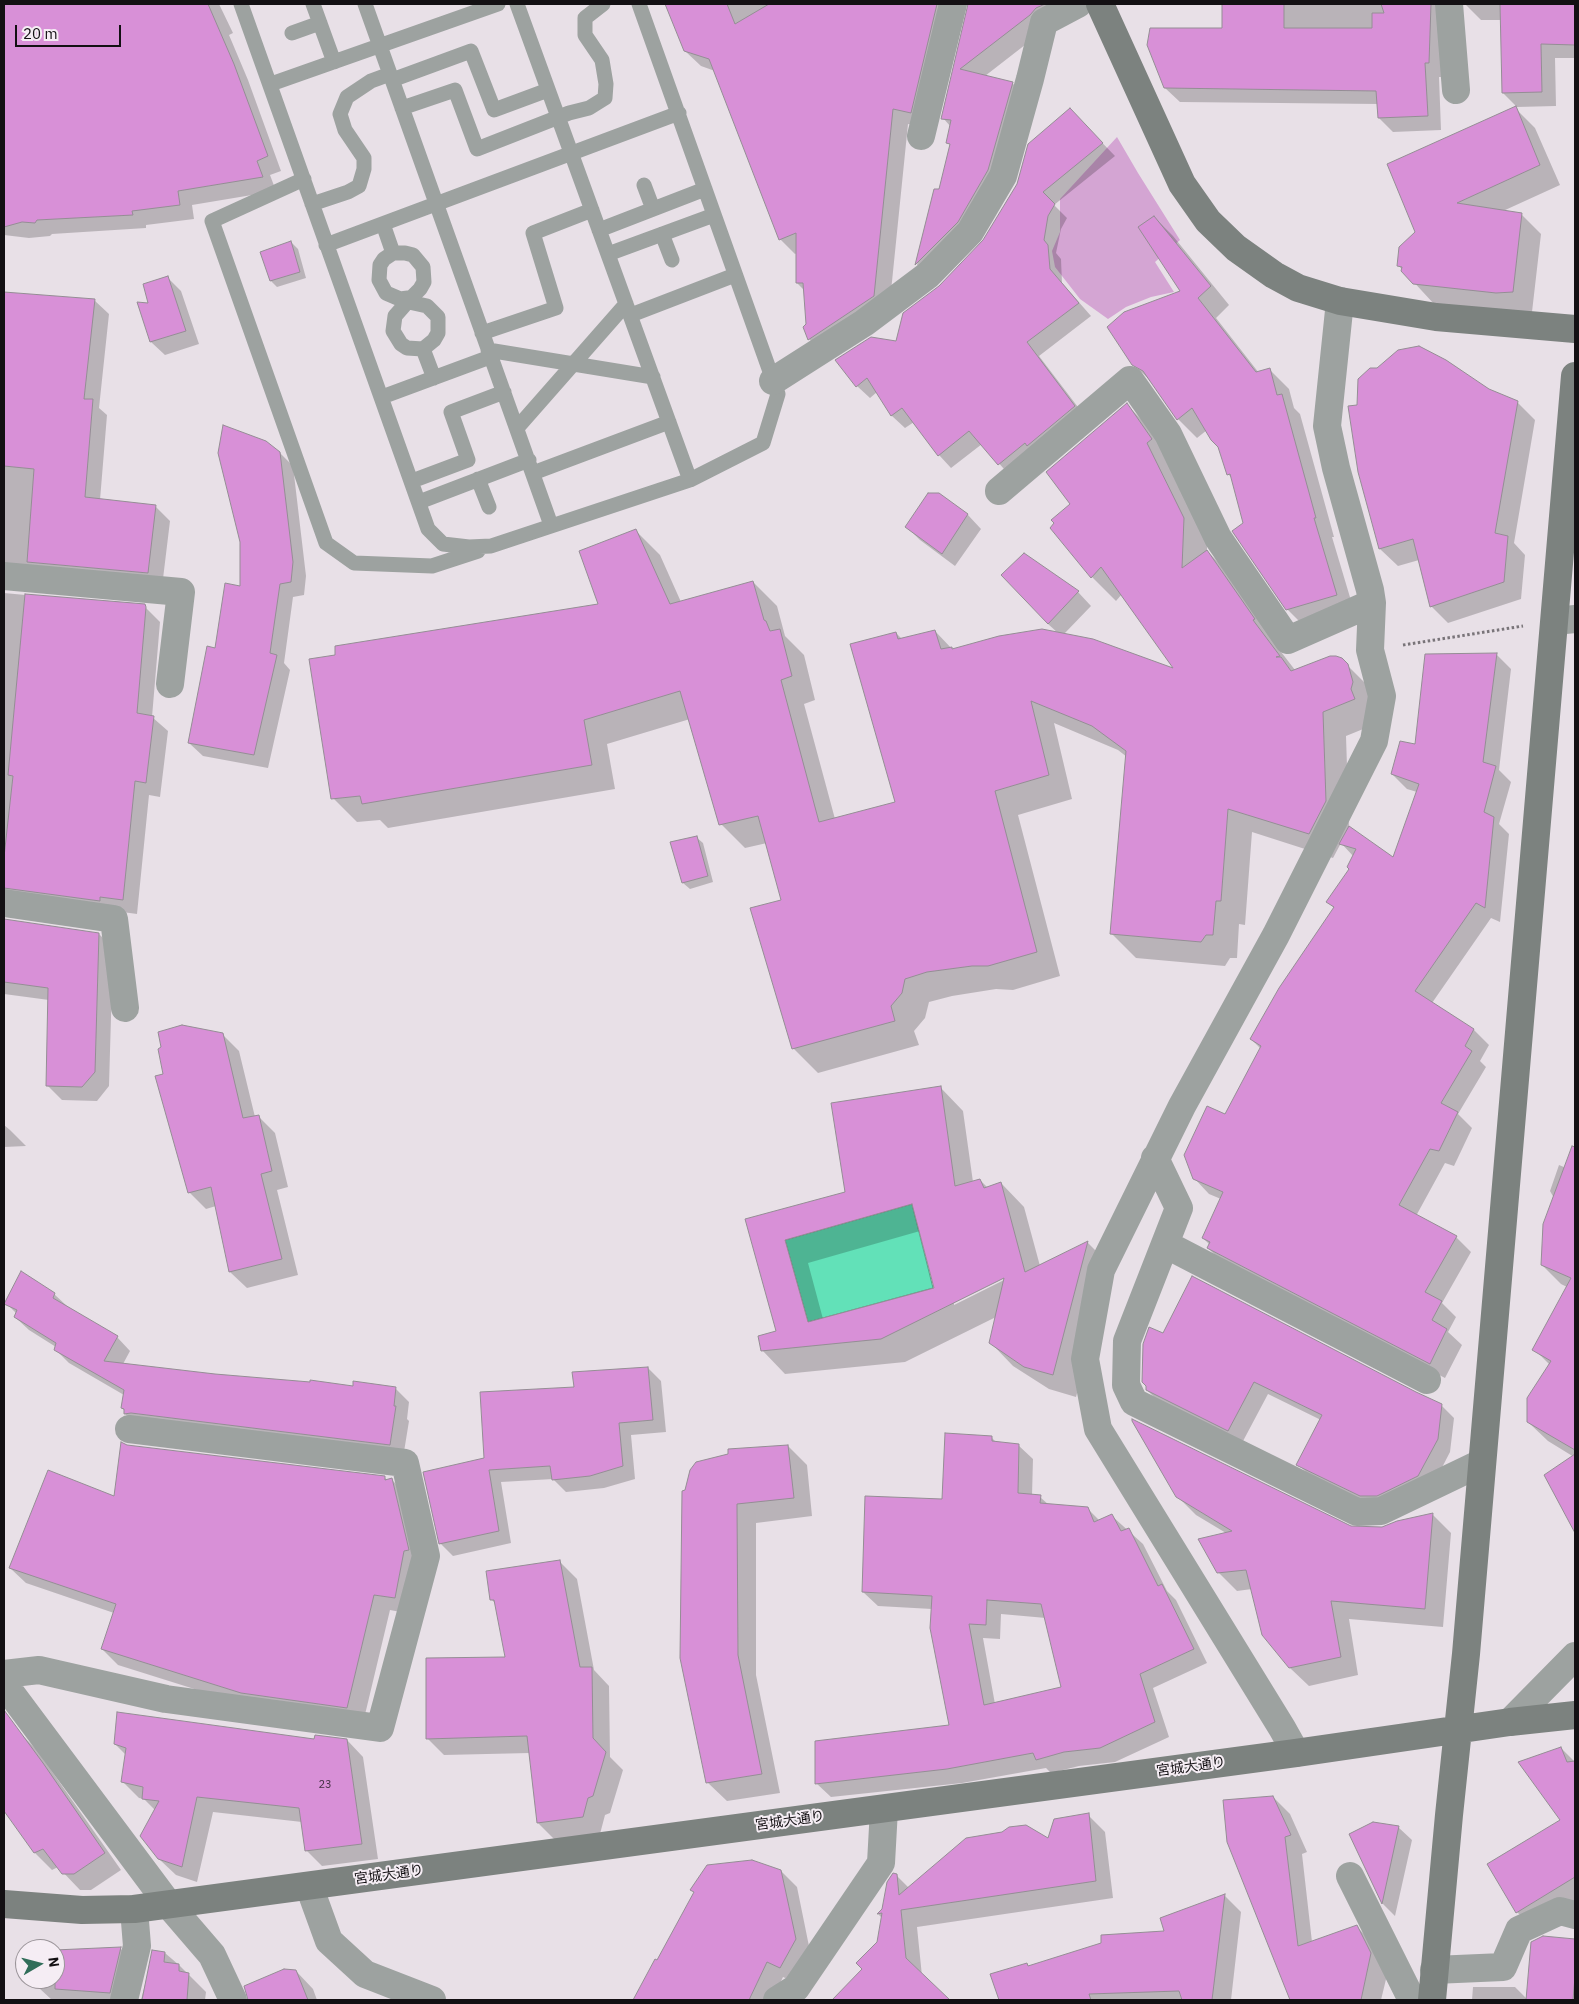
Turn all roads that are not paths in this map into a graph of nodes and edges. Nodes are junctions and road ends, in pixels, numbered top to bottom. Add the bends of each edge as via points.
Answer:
1 (242, 4) edge
2 (313, 4) edge
3 (365, 4) edge
4 (498, 4) edge
5 (517, 4) edge
6 (603, 4) edge
7 (639, 4) edge
8 (954, 4) edge
9 (1078, 4) edge
10 (1100, 4) edge
11 (1449, 4) edge
12 (469, 9) edge
13 (320, 22) junction
14 (292, 33) dead end
15 (380, 46) junction
16 (334, 62) junction
17 (391, 77) junction
18 (271, 84) junction
19 (548, 90) junction
20 (1456, 90) dead end
21 (402, 108) junction
22 (679, 113) junction
23 (558, 118) junction
24 (921, 136) dead end
25 (571, 152) junction
26 (304, 180) junction
27 (644, 185) dead end
28 (705, 189) junction
29 (312, 204) junction
30 (437, 204) junction
31 (653, 209) junction
32 (592, 210) junction
33 (714, 215) junction
34 (382, 224) junction
35 (599, 230) junction
36 (662, 234) junction
37 (326, 244) junction
38 (393, 253) junction
39 (608, 254) junction
40 (672, 260) dead end
41 (735, 275) junction
42 (409, 300) junction
43 (1340, 302) junction
44 (628, 310) junction
45 (1575, 329) edge
46 (482, 332) junction
47 (423, 349) junction
48 (489, 354) junction
49 (574, 364) junction
50 (1575, 376) edge
51 (653, 377) junction
52 (434, 378) junction
53 (773, 381) junction
54 (504, 392) junction
55 (382, 397) junction
56 (669, 422) junction
57 (517, 428) junction
58 (531, 466) junction
59 (478, 479) junction
60 (690, 480) junction
61 (412, 481) junction
62 (1000, 491) dead end
63 (419, 502) junction
64 (488, 507) dead end
65 (551, 525) junction
66 (491, 546) junction
67 (4, 576) edge
68 (1372, 603) junction
69 (1565, 620) edge
70 (170, 684) dead end
71 (4, 903) edge
72 (125, 1008) dead end
73 (1155, 1158) junction
74 (1165, 1244) junction
75 (1427, 1380) dead end
76 (129, 1429) dead end
77 (1481, 1463) junction
78 (1575, 1656) edge
79 (4, 1674) edge
80 (4, 1684) edge
81 (1575, 1716) edge
82 (1510, 1722) junction
83 (1457, 1731) junction
84 (1296, 1753) junction
85 (884, 1809) junction
86 (1350, 1876) dead end
87 (309, 1886) junction
88 (4, 1904) edge
89 (169, 1905) junction
90 (134, 1909) junction
91 (1575, 1915) edge
92 (1434, 1970) junction
93 (124, 2000) edge
94 (233, 2000) edge
95 (432, 2000) edge
96 (777, 2000) edge
97 (1412, 2000) edge
98 (1432, 2000) edge

1 - 18 lane
2 - 13 lane
3 - 15 lane
4 - 12 lane
5 - 19 lane
6 - 23 lane via 585,18 585,35 602,60 605,98 589,108
7 - 22 lane
8 - 24 street
9 - 53 street via 1044,22 1003,176 970,232 921,280 864,323
10 - 43 street via 1182,184 1208,222 1236,248 1274,274 1298,288
11 - 20 street
12 - 15 lane
13 - 14 lane
13 - 16 lane
15 - 16 lane
15 - 17 lane
16 - 18 lane
17 - 19 lane via 471,51 494,110
17 - 21 lane
17 - 29 lane via 371,81 347,97 340,114 345,130 364,158 359,186
18 - 26 lane
19 - 23 lane
21 - 23 lane via 455,90 477,149
21 - 30 lane
22 - 25 lane
22 - 28 lane
23 - 25 lane
25 - 30 lane
25 - 32 lane
26 - 29 lane
26 - 66 lane via 212,221 326,543 354,563 432,566
27 - 31 lane
28 - 31 lane
28 - 33 lane
29 - 37 lane
30 - 34 lane
30 - 46 lane
31 - 35 lane
32 - 35 lane
32 - 46 lane via 533,233 556,308
33 - 36 lane
33 - 41 lane
34 - 37 lane
34 - 38 lane
35 - 39 lane
36 - 39 lane
36 - 40 lane
37 - 55 lane
38 - 42 lane via 380,265 378,280 386,293
38 - 42 lane via 413,255 423,267 424,282
39 - 44 lane
41 - 44 lane
41 - 53 lane
42 - 47 lane via 427,306 438,317 438,333
42 - 47 lane via 395,316 393,331 400,344
43 - 45 street via 1436,317
43 - 68 street via 1327,426
44 - 49 lane
44 - 51 lane
46 - 48 lane
47 - 52 lane
48 - 49 lane
48 - 52 lane
48 - 54 lane
49 - 51 lane
49 - 57 lane
50 - 69 street
51 - 56 lane
52 - 55 lane
53 - 60 lane via 778,394 763,443
54 - 57 lane
54 - 61 lane via 451,412 468,460
55 - 61 lane
56 - 58 lane
56 - 60 lane
57 - 58 lane
58 - 59 lane
58 - 65 lane
59 - 63 lane
59 - 64 lane
60 - 65 lane
61 - 63 lane
62 - 68 street via 1130,380 1168,434 1218,538 1288,640
63 - 66 lane via 428,529 443,544
65 - 66 lane
67 - 70 street via 181,592
68 - 73 street via 1370,650 1382,696 1374,741 1276,936
69 - 77 street
71 - 72 street via 114,919
73 - 74 street via 1180,1208
73 - 84 street via 1101,1270 1085,1359 1098,1429
74 - 75 street
74 - 77 street via 1127,1341 1126,1385 1134,1402 1357,1512 1380,1511
76 - 79 street via 405,1463 426,1556 380,1728 166,1699 39,1670
77 - 83 street
78 - 82 street
80 - 89 street
81 - 82 street, 宮城大通り
82 - 83 street, 宮城大通り
83 - 84 street, 宮城大通り
83 - 92 street
84 - 85 street, 宮城大通り
85 - 87 street, 宮城大通り
85 - 96 street via 881,1863 796,1988
86 - 97 street
87 - 89 street, 宮城大通り
87 - 95 street via 329,1941 343,1954 365,1974
88 - 90 street, 宮城大通り via 82,1910
89 - 90 street, 宮城大通り
89 - 94 street via 212,1955
90 - 93 street via 137,1946
91 - 92 street via 1560,1911 1519,1930 1503,1968
92 - 98 street

